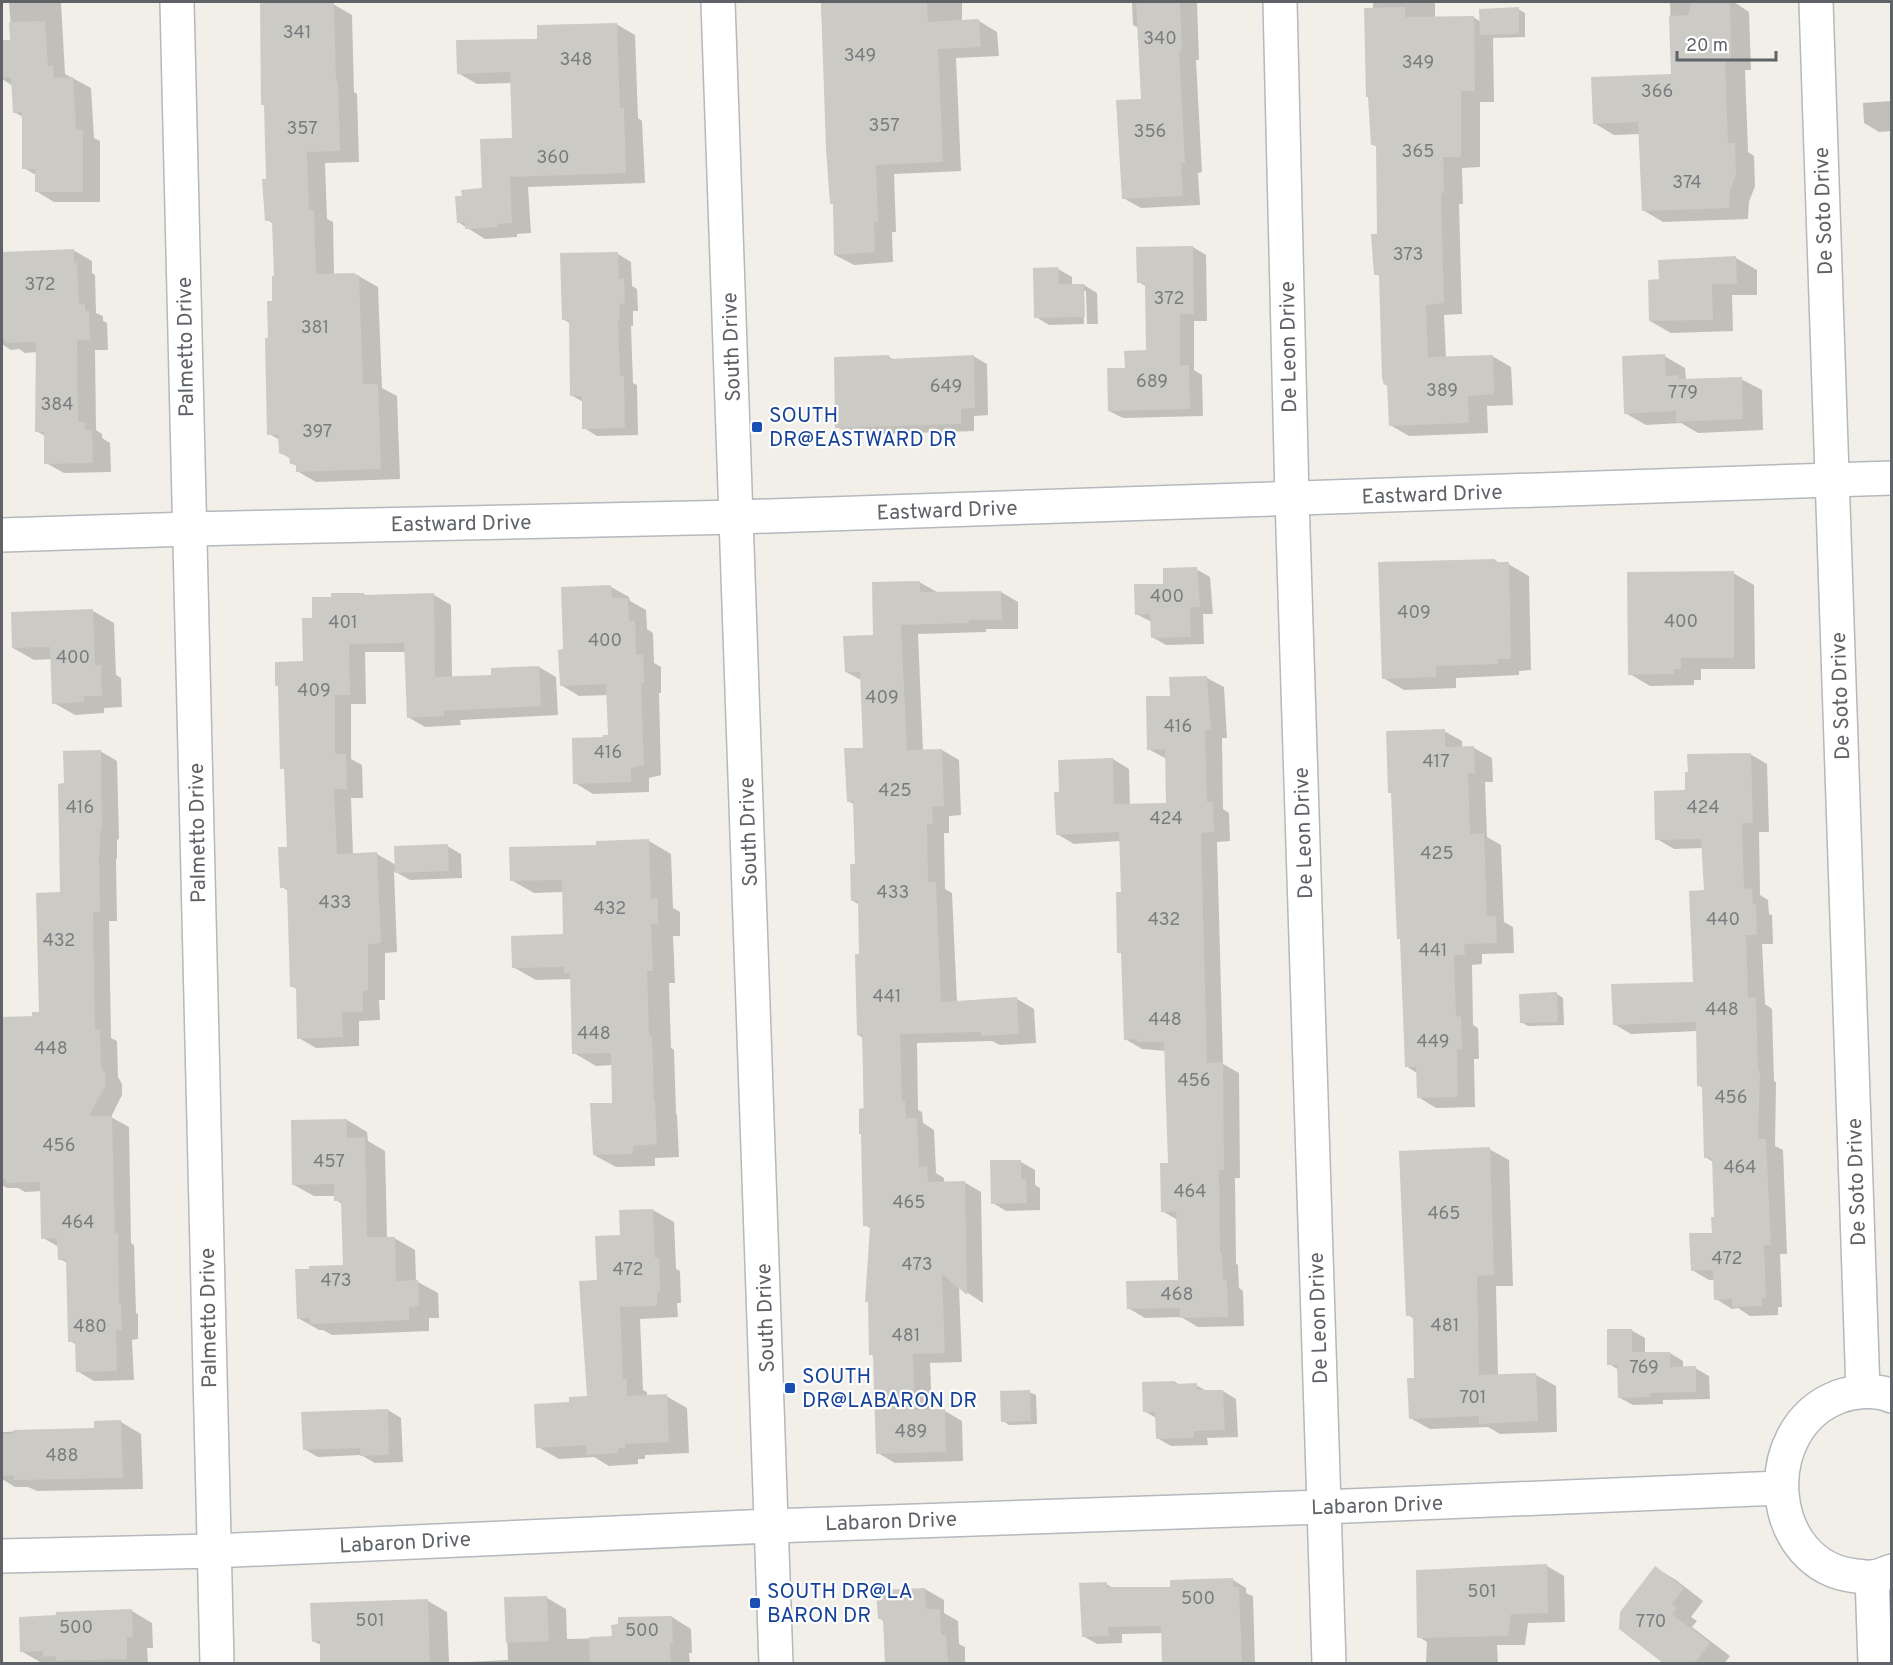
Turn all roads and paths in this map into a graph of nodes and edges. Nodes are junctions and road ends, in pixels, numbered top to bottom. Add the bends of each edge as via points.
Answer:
1 (177, 2) edge
2 (718, 2) edge
3 (1280, 2) edge
4 (1816, 2) edge
5 (1892, 478) edge
6 (1833, 481) junction
7 (1292, 498) junction
8 (737, 517) junction
9 (190, 529) junction
10 (2, 536) edge
11 (1877, 1394) edge
12 (1780, 1488) junction
13 (1323, 1507) junction
14 (772, 1526) junction
15 (213, 1551) junction
16 (2, 1556) edge
17 (1882, 1574) edge
18 (217, 1664) edge
19 (776, 1664) edge
20 (1329, 1664) edge
21 (1875, 1664) edge

1 - 9 street, Palmetto Drive
2 - 8 street, South Drive
3 - 7 street, De Leon Drive
4 - 6 street, De Soto Drive
5 - 6 street, Eastward Drive
6 - 7 street, Eastward Drive
6 - 11 street, De Soto Drive
7 - 8 street, Eastward Drive
7 - 13 street, De Leon Drive
8 - 9 street, Eastward Drive
8 - 14 street, South Drive
9 - 10 street, Eastward Drive
9 - 15 street, Palmetto Drive
11 - 12 street via 1848,1393 1812,1412 1790,1442
12 - 13 street, Labaron Drive
12 - 17 street via 1794,1535 1808,1553 1844,1575
13 - 14 street, Labaron Drive
13 - 20 street, De Leon Drive
14 - 15 street, Labaron Drive
14 - 19 street, South Drive
15 - 16 street, Labaron Drive
15 - 18 street, Palmetto Drive
17 - 21 street

